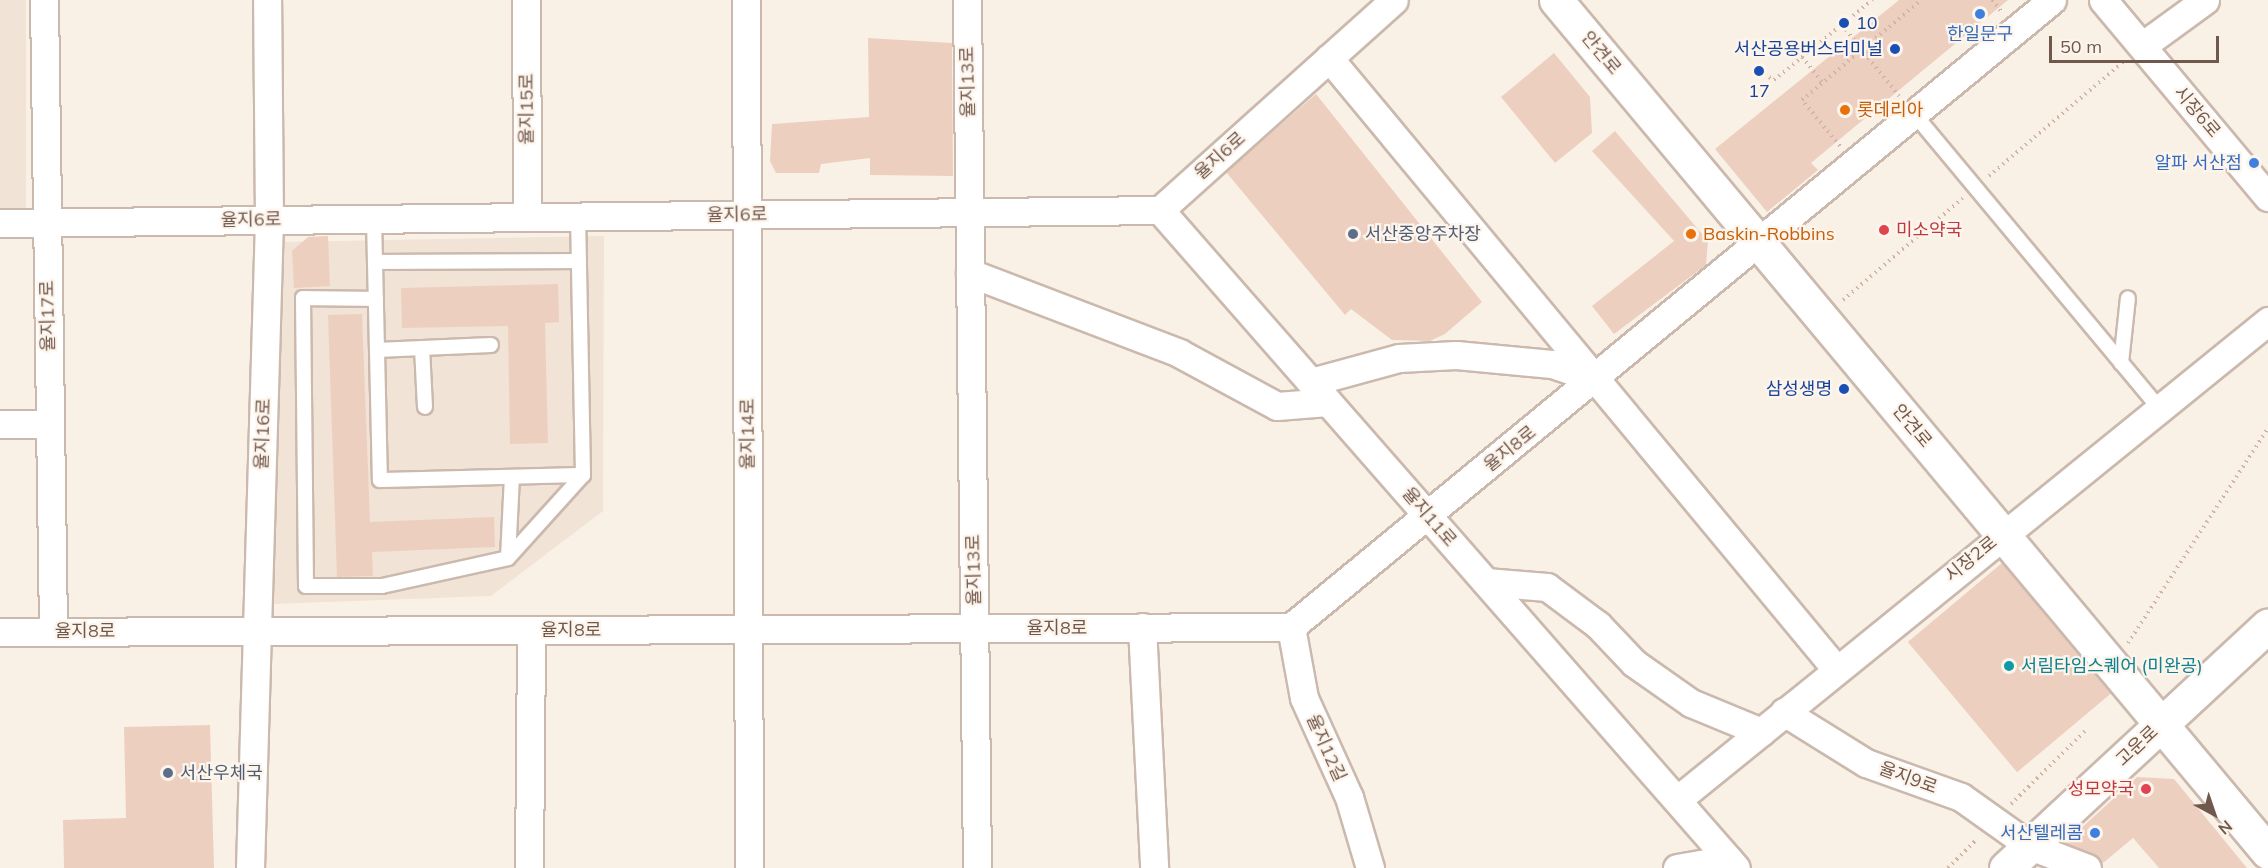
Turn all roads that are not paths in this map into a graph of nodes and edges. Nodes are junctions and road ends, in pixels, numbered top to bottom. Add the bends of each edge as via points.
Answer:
1 (44, 0) edge
2 (267, 0) edge
3 (526, 0) edge
4 (746, 0) edge
5 (967, 0) edge
6 (1394, 0) edge
7 (1556, 0) edge
8 (2052, 0) edge
9 (2103, 0) edge
10 (2205, 0) edge
11 (2142, 46) junction
12 (1329, 58) junction
13 (1915, 115) junction
14 (2268, 197) edge
15 (1160, 210) junction
16 (970, 212) junction
17 (747, 214) junction
18 (578, 216) junction
19 (527, 217) junction
20 (374, 219) junction
21 (269, 220) junction
22 (0, 223) edge
23 (47, 223) junction
24 (1760, 244) junction
25 (579, 261) junction
26 (375, 262) junction
27 (970, 273) junction
28 (2128, 298) dead end
29 (376, 299) junction
30 (2268, 321) edge
31 (491, 345) dead end
32 (422, 348) junction
33 (377, 350) junction
34 (2121, 363) junction
35 (1596, 379) junction
36 (1320, 392) junction
37 (425, 407) dead end
38 (2159, 408) junction
39 (0, 424) edge
40 (50, 424) junction
41 (583, 475) junction
42 (512, 477) junction
43 (1428, 516) junction
44 (2003, 534) junction
45 (508, 558) junction
46 (1486, 582) junction
47 (2268, 624) edge
48 (1142, 627) junction
49 (1291, 627) junction
50 (974, 628) junction
51 (748, 629) junction
52 (531, 630) junction
53 (257, 631) junction
54 (0, 632) edge
55 (53, 632) junction
56 (1837, 669) junction
57 (1785, 712) junction
58 (2161, 723) junction
59 (1761, 732) junction
60 (1677, 800) junction
61 (2268, 852) edge
62 (2039, 857) edge
63 (1732, 863) edge
64 (250, 868) edge
65 (529, 868) edge
66 (749, 868) edge
67 (977, 868) edge
68 (1154, 868) edge
69 (1370, 868) edge
70 (1677, 868) edge
71 (2006, 868) edge
72 (2087, 868) edge

1 - 23 street, 율지17로
2 - 21 street, 율지16로
3 - 19 street, 율지15로
4 - 17 street, 율지14로
5 - 16 street, 율지13로
6 - 12 street, 율지6로
7 - 24 street, 안견로
8 - 13 street, 율지8로
9 - 11 street, 시장6로
10 - 11 street
11 - 14 street, 시장6로
12 - 15 street, 율지6로
12 - 35 street
13 - 24 street, 율지8로
13 - 34 lane
15 - 16 street, 율지6로
15 - 36 street, 율지11로
16 - 17 street, 율지6로
16 - 27 street, 율지13로
17 - 18 street, 율지6로
17 - 51 street, 율지14로
18 - 19 street, 율지6로
18 - 25 lane
19 - 20 street, 율지6로
20 - 21 street, 율지6로
20 - 26 lane
21 - 23 street, 율지6로
21 - 53 street, 율지16로
22 - 23 street, 율지6로
23 - 40 street, 율지17로
24 - 35 street, 율지8로
24 - 44 street, 안견로
25 - 26 lane
25 - 41 lane
26 - 29 lane
27 - 36 street via 1179,353 1277,406
27 - 50 street, 율지13로
28 - 34 lane
29 - 33 lane
29 - 45 lane via 303,298 306,586 382,586
30 - 38 street, 시장2로
31 - 32 lane
32 - 33 lane
32 - 37 lane
33 - 42 lane via 380,480
34 - 38 lane
35 - 36 street via 1552,364 1456,354 1399,358
35 - 43 street, 율지8로
35 - 56 street
36 - 43 street, 율지11로
38 - 44 street, 시장2로
39 - 40 street
40 - 55 street, 율지17로
41 - 42 lane
41 - 45 lane
42 - 45 lane
43 - 46 street, 율지11로
43 - 49 street, 율지8로
44 - 56 street, 시장2로
44 - 58 street, 안견로
46 - 59 street via 1547,587 1598,625 1634,663 1691,704
46 - 60 street, 율지11로
47 - 58 street, 고운로
48 - 49 street, 율지8로
48 - 50 street, 율지8로
48 - 68 street
49 - 69 street, 율지12길 via 1304,698 1349,797
50 - 51 street, 율지8로
50 - 67 street, 율지13로
51 - 52 street, 율지8로
51 - 66 street, 율지14로
52 - 53 street, 율지8로
52 - 65 street
53 - 55 street, 율지8로
53 - 64 street, 율지16로
54 - 55 street, 율지8로
56 - 57 street, 시장2로
57 - 59 street, 시장2로
57 - 62 street, 율지9로 via 1866,763 1961,797
58 - 61 street, 안견로
58 - 62 street, 고운로
59 - 60 street, 시장2로
60 - 63 street, 율지11로
62 - 71 street, 고운로
62 - 72 street, 율지9로
63 - 70 street

